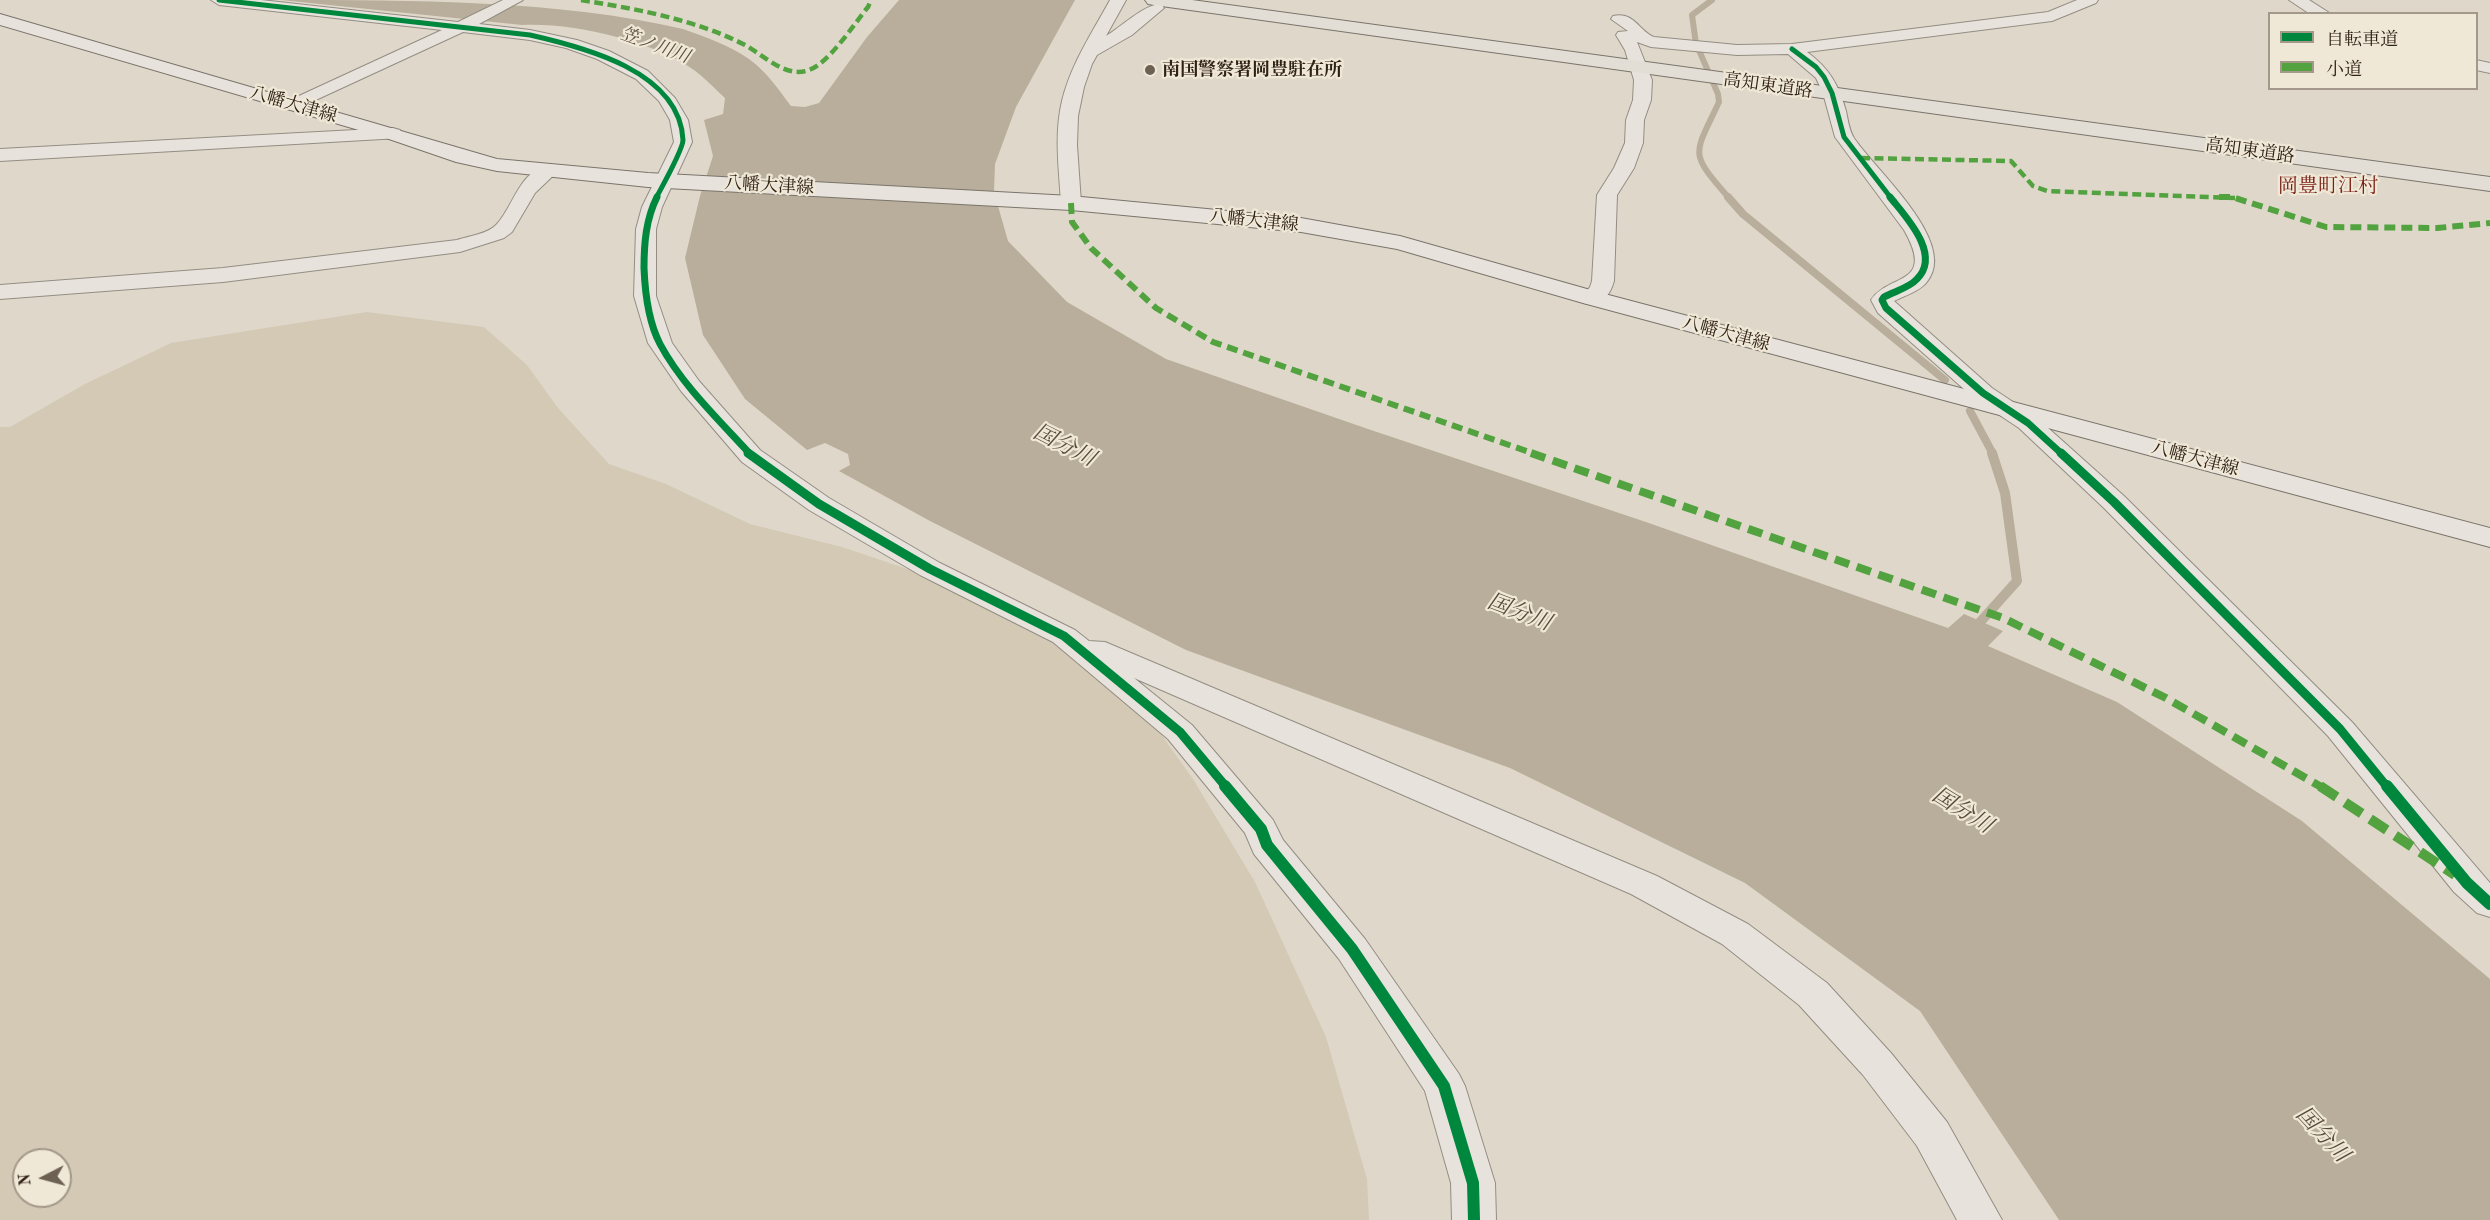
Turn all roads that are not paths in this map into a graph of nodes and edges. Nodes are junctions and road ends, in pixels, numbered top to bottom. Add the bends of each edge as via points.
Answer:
1 (219, 0) edge
2 (515, 0) edge
3 (1118, 0) edge
4 (1230, 0) edge
5 (2090, 0) edge
6 (2297, 0) edge
7 (1155, 4) edge
8 (1619, 10) edge
9 (2319, 12) edge
10 (0, 19) edge
11 (466, 25) junction
12 (1792, 49) junction
13 (1089, 52) junction
14 (1637, 63) junction
15 (1828, 88) junction
16 (294, 105) junction
17 (393, 134) junction
18 (0, 155) edge
19 (548, 171) junction
20 (2490, 171) edge
21 (667, 180) junction
22 (2490, 184) edge
23 (1065, 203) junction
24 (0, 292) edge
25 (1592, 298) junction
26 (2009, 409) junction
27 (2490, 538) edge
28 (1064, 636) junction
29 (2490, 904) edge
30 (1474, 1220) edge
31 (1980, 1220) edge

1 - 11 street
2 - 11 street
3 - 13 street
4 - 14 highway, 高知東道路
5 - 12 street via 2034,19
6 - 9 street
7 - 13 street via 1126,32
7 - 14 highway, 高知東道路
8 - 12 street via 1641,38 1651,42 1737,50
8 - 14 street
10 - 16 main road, 八幡大津線
11 - 16 street
11 - 21 street via 571,44 642,75 666,98 679,120 683,142
12 - 15 street via 1819,70
13 - 23 street via 1074,89 1067,137
14 - 15 highway, 高知東道路
14 - 25 street via 1643,80 1634,143 1607,195 1603,281
15 - 20 highway, 高知東道路
15 - 22 highway, 高知東道路
15 - 26 street via 1845,137 1914,228 1924,249 1924,266 1918,278 1884,297 1883,303 1971,382
16 - 17 main road, 八幡大津線
17 - 18 street
17 - 19 main road, 八幡大津線 via 497,165
19 - 21 main road, 八幡大津線
19 - 24 street via 527,190 505,228 460,246 223,275
21 - 23 main road, 八幡大津線
21 - 28 street via 652,207 646,229 645,296 660,342 698,395 751,456 819,504 930,568
23 - 25 main road, 八幡大津線 via 1301,225 1400,243
25 - 26 main road, 八幡大津線
26 - 27 main road, 八幡大津線
26 - 29 street via 2114,502 2340,729 2467,883
28 - 30 street via 1180,732 1352,948 1444,1086 1473,1183
28 - 31 street via 1644,885 1736,934 1813,994 1877,1064 1932,1134

